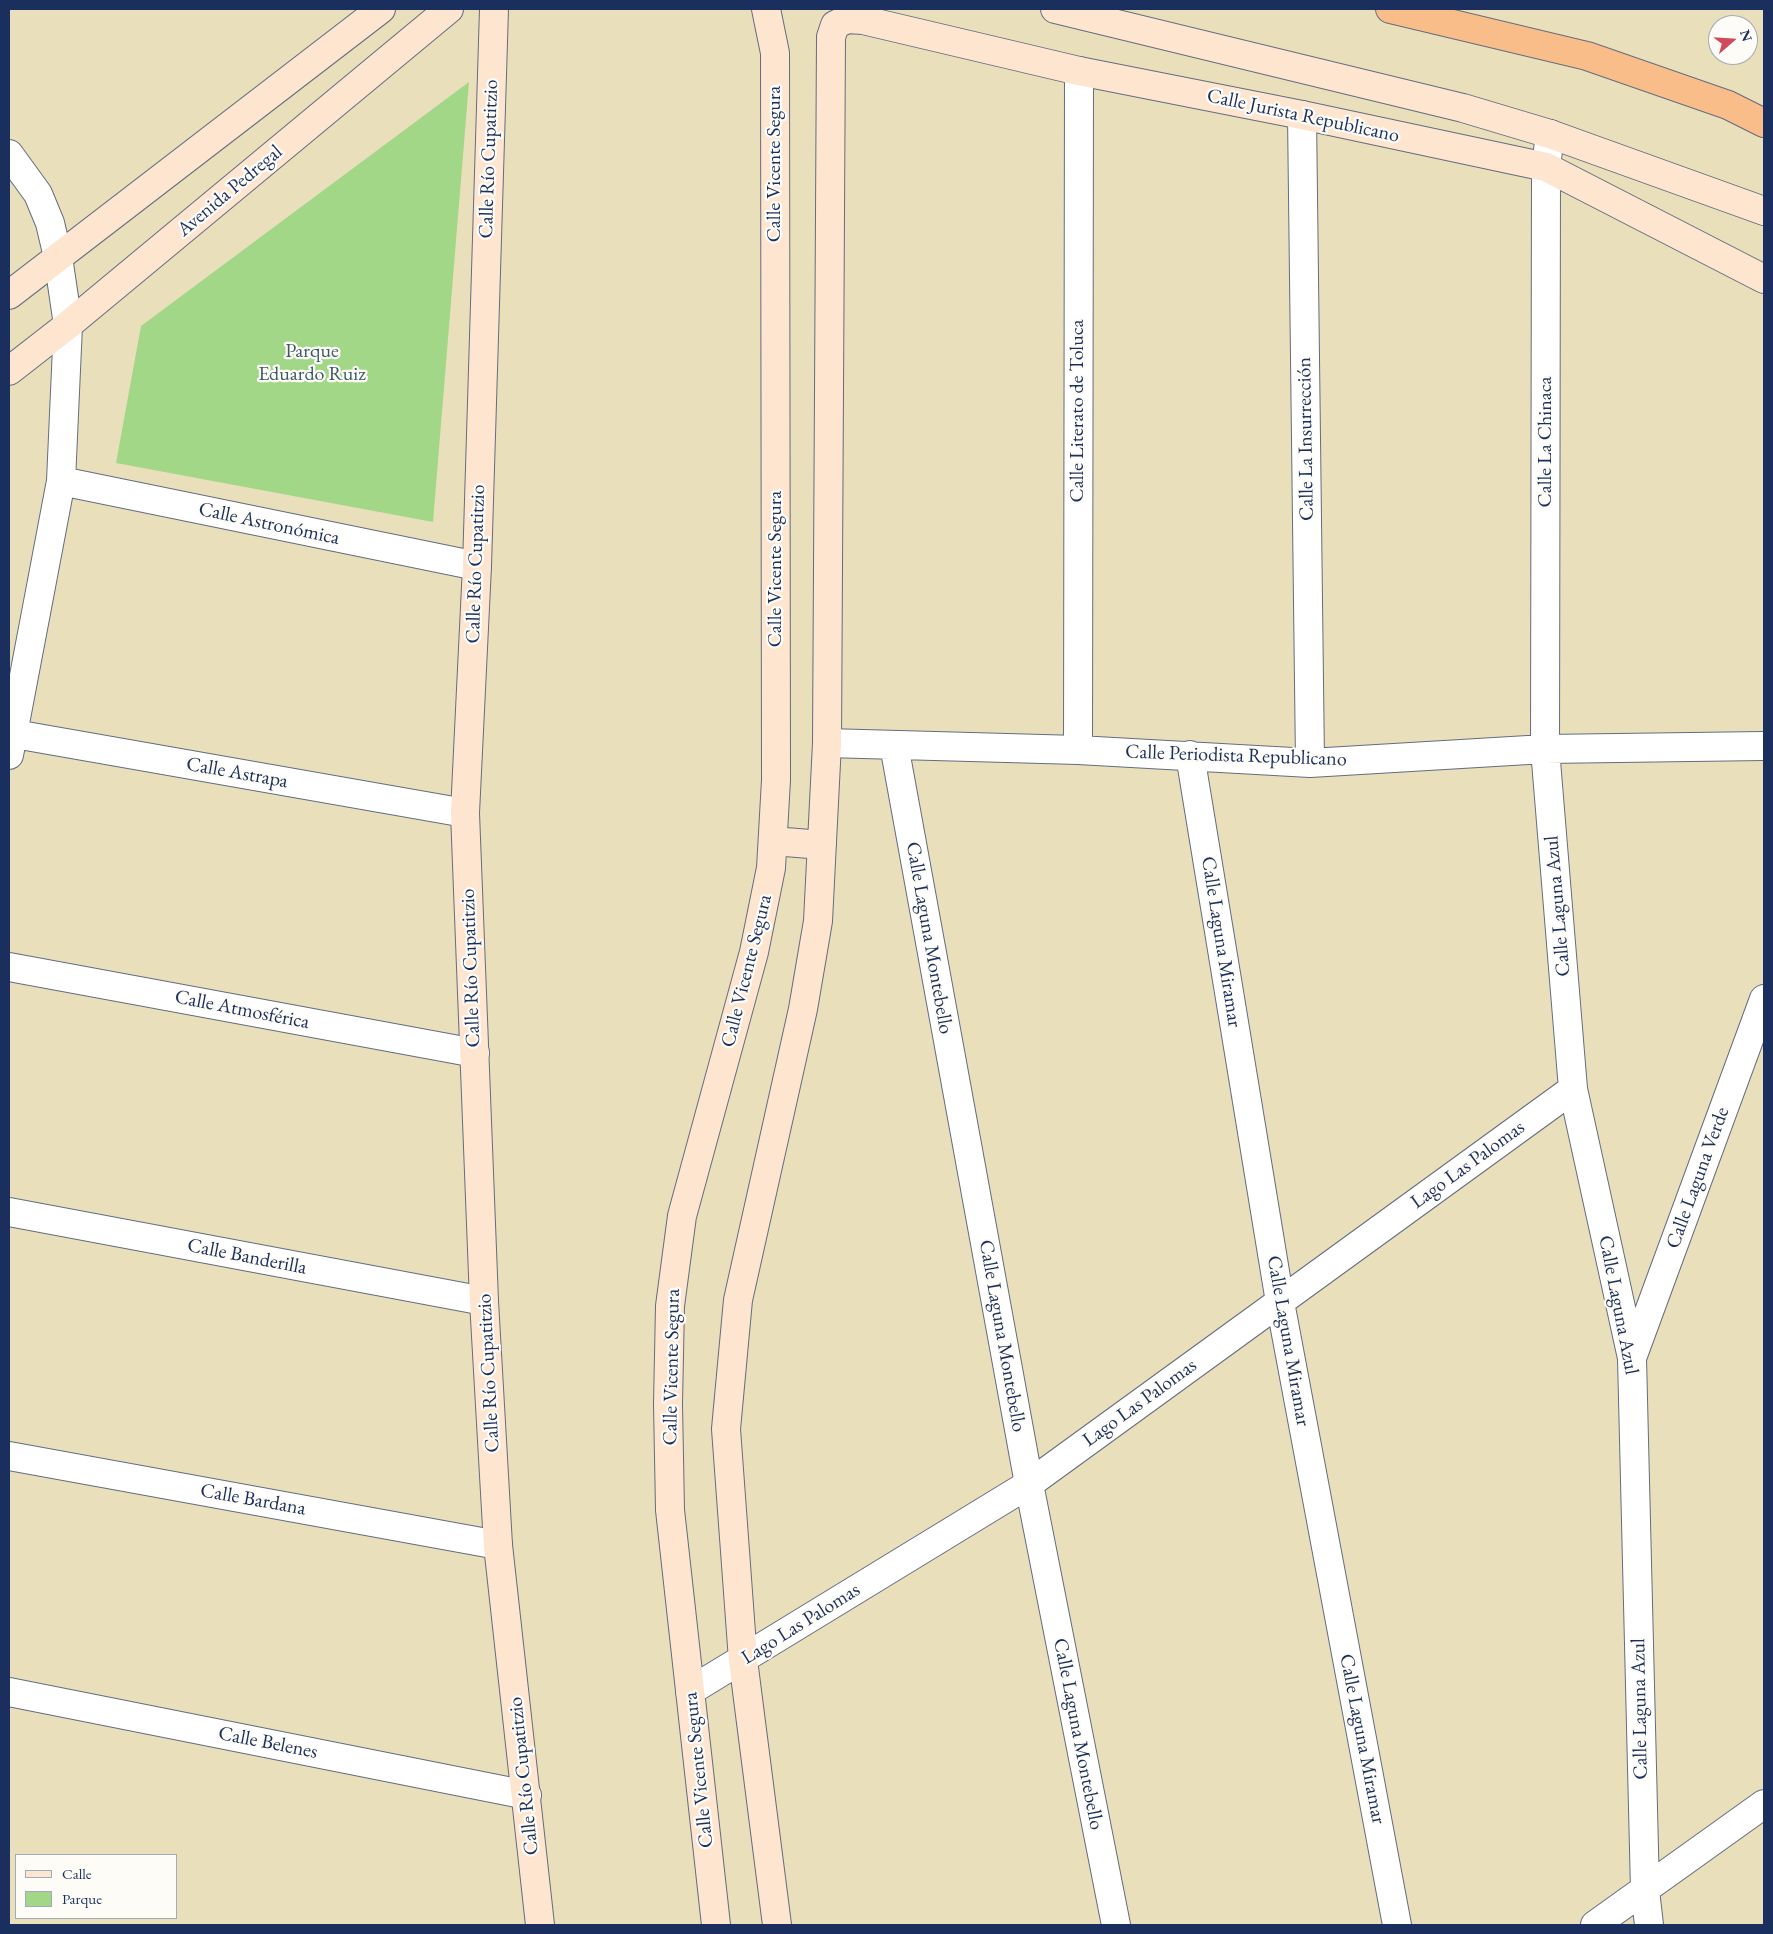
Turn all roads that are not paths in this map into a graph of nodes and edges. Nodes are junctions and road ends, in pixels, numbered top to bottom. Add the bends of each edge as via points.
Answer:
1 (381, 9) edge
2 (449, 9) edge
3 (494, 9) edge
4 (766, 9) edge
5 (1055, 9) edge
6 (1390, 9) edge
7 (1078, 71) junction
8 (1302, 115) junction
9 (1764, 123) edge
10 (1550, 134) junction
11 (9, 154) edge
12 (1546, 167) junction
13 (1764, 211) edge
14 (58, 257) junction
15 (1764, 278) edge
16 (9, 295) edge
17 (68, 325) junction
18 (9, 371) edge
19 (61, 481) junction
20 (476, 566) junction
21 (10, 740) edge
22 (827, 743) junction
23 (894, 745) junction
24 (1764, 746) edge
25 (1545, 749) junction
26 (1078, 750) junction
27 (1190, 755) junction
28 (1310, 763) junction
29 (465, 813) junction
30 (773, 840) junction
31 (822, 845) junction
32 (9, 967) edge
33 (1764, 999) edge
34 (475, 1053) junction
35 (1573, 1089) junction
36 (9, 1212) edge
37 (484, 1301) junction
38 (1280, 1302) junction
39 (1632, 1358) junction
40 (9, 1456) edge
41 (1029, 1484) junction
42 (498, 1545) junction
43 (743, 1660) junction
44 (690, 1691) junction
45 (9, 1692) edge
46 (526, 1795) junction
47 (1764, 1804) edge
48 (1645, 1890) junction
49 (540, 1925) edge
50 (716, 1925) edge
51 (777, 1925) edge
52 (1116, 1925) edge
53 (1397, 1925) edge
54 (1595, 1925) edge
55 (1648, 1925) edge

1 - 14 street
2 - 17 street, Avenida Pedregal
3 - 20 street, Calle Río Cupatitzio
4 - 30 street, Calle Vicente Segura via 775,53 776,780
5 - 10 street via 1463,108
6 - 9 highway via 1587,56 1728,105
7 - 8 street, Calle Jurista Republicano
7 - 22 street, Calle Jurista Republicano via 864,20 847,19 835,25 830,37
7 - 26 street, Calle Literato de Toluca
8 - 12 street, Calle Jurista Republicano
8 - 28 street, Calle La Insurrección
10 - 12 street, Calle La Chinaca
10 - 13 street
11 - 14 street via 38,194 50,222
12 - 15 street, Calle Jurista Republicano
12 - 25 street, Calle La Chinaca
14 - 16 street
14 - 17 street
17 - 18 street, Avenida Pedregal
17 - 19 street
19 - 20 street, Calle Astronómica
19 - 21 street
20 - 29 street, Calle Río Cupatitzio
21 - 29 street, Calle Astrapa
22 - 23 street, Calle Periodista Republicano
22 - 31 street
23 - 26 street, Calle Periodista Republicano
23 - 41 street, Calle Laguna Montebello
24 - 25 street, Calle Periodista Republicano
25 - 28 street, Calle Periodista Republicano
25 - 35 street, Calle Laguna Azul
26 - 27 street, Calle Periodista Republicano
27 - 28 street, Calle Periodista Republicano
27 - 38 street, Calle Laguna Miramar
29 - 34 street, Calle Río Cupatitzio
30 - 31 street
30 - 44 street, Calle Vicente Segura via 771,868 754,952 682,1216 670,1306 670,1510
31 - 43 street via 818,921 803,1009 738,1300 726,1429
32 - 34 street, Calle Atmosférica
33 - 39 street, Calle Laguna Verde
34 - 37 street, Calle Río Cupatitzio
35 - 38 street, Lago Las Palomas
35 - 39 street, Calle Laguna Azul
36 - 37 street, Calle Banderilla
37 - 42 street, Calle Río Cupatitzio
38 - 41 street, Lago Las Palomas
38 - 53 street, Calle Laguna Miramar
39 - 48 street, Calle Laguna Azul
40 - 42 street, Calle Bardana
41 - 43 street, Lago Las Palomas
41 - 52 street, Calle Laguna Montebello
42 - 46 street, Calle Río Cupatitzio
43 - 44 street, Lago Las Palomas
43 - 51 street
44 - 50 street, Calle Vicente Segura
45 - 46 street, Calle Belenes
46 - 49 street, Calle Río Cupatitzio
47 - 48 street
48 - 54 street
48 - 55 street, Calle Laguna Azul

